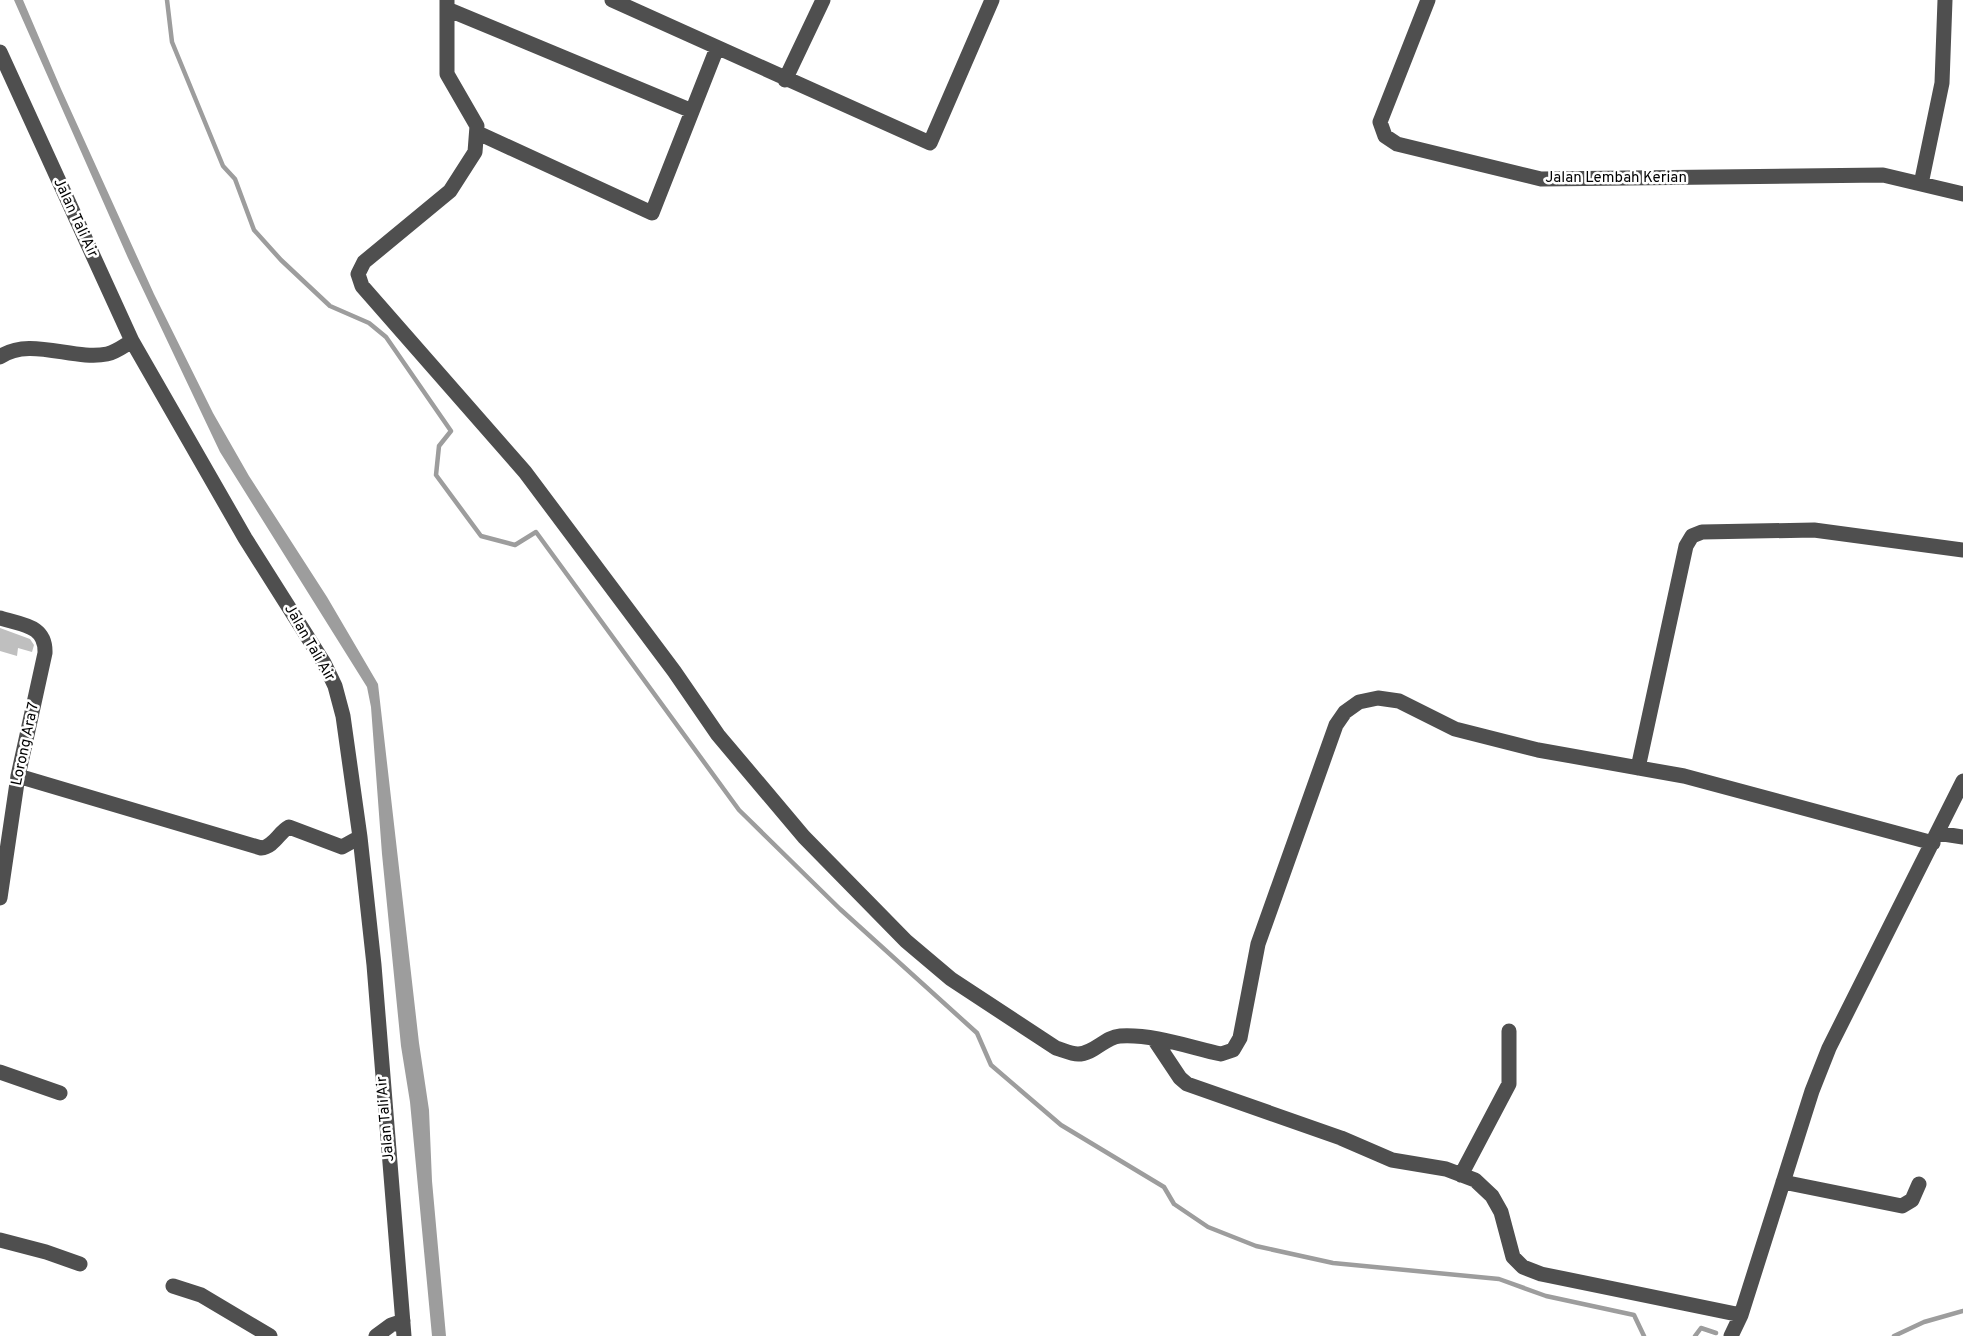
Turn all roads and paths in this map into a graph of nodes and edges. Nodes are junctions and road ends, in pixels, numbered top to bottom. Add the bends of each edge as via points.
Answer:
1 (612, 0) edge
2 (823, 0) edge
3 (992, 0) edge
4 (1428, 0) edge
5 (1945, 0) edge
6 (447, 4) edge
7 (717, 48) junction
8 (0, 52) edge
9 (785, 80) junction
10 (692, 111) junction
11 (478, 133) junction
12 (1921, 184) junction
13 (1963, 194) edge
14 (132, 340) junction
15 (0, 357) edge
16 (1963, 550) edge
17 (0, 618) edge
18 (1638, 768) junction
19 (18, 777) junction
20 (1963, 781) edge
21 (360, 837) junction
22 (1963, 837) edge
23 (1935, 838) junction
24 (0, 898) edge
25 (1509, 1031) dead end
26 (1154, 1039) junction
27 (0, 1072) edge
28 (60, 1093) dead end
29 (1461, 1175) junction
30 (1783, 1182) junction
31 (1919, 1184) dead end
32 (0, 1240) edge
33 (80, 1264) dead end
34 (173, 1286) dead end
35 (1741, 1315) junction
36 (403, 1328) edge
37 (270, 1336) edge
38 (376, 1336) edge
39 (1731, 1336) edge

1 - 7 street
2 - 9 street
3 - 9 street via 930,143
4 - 12 street, Jalan Lembah Kerian via 1380,122 1385,136 1397,144 1541,179 1883,175
5 - 12 street via 1942,82
6 - 10 street
6 - 11 street via 447,74 476,122
7 - 9 street
7 - 10 street
8 - 14 street, Jalan Tali Air
10 - 11 street via 652,213
11 - 26 street via 473,155 450,191 360,267 362,286 525,472 718,735 804,837 906,941 951,979 1056,1048 1082,1054 1114,1037
12 - 13 street, Jalan Lembah Kerian
14 - 15 street via 109,353 25,348
14 - 21 street, Jalan Tali Air via 335,686
16 - 18 street via 1814,530 1702,532 1692,536 1686,546
17 - 19 street, Lorong Ara 7 via 35,629 45,643
18 - 23 street
18 - 26 street via 1538,750 1455,729 1399,701 1378,698 1359,702 1336,725 1257,944 1240,1038 1233,1050 1221,1054
19 - 21 street via 261,848 269,846 289,827 342,848
19 - 24 street, Lorong Ara 7
20 - 23 street
21 - 36 street, Jalan Tali Air
22 - 23 street
23 - 30 street via 1829,1048
25 - 29 street via 1509,1084
26 - 29 street via 1187,1084 1392,1160
27 - 28 street
29 - 35 street via 1475,1180 1492,1196 1501,1212 1513,1257 1523,1267
30 - 31 street via 1902,1206 1912,1200
30 - 35 street
32 - 33 street
34 - 37 street via 201,1295
35 - 39 street
36 - 38 street via 391,1325

